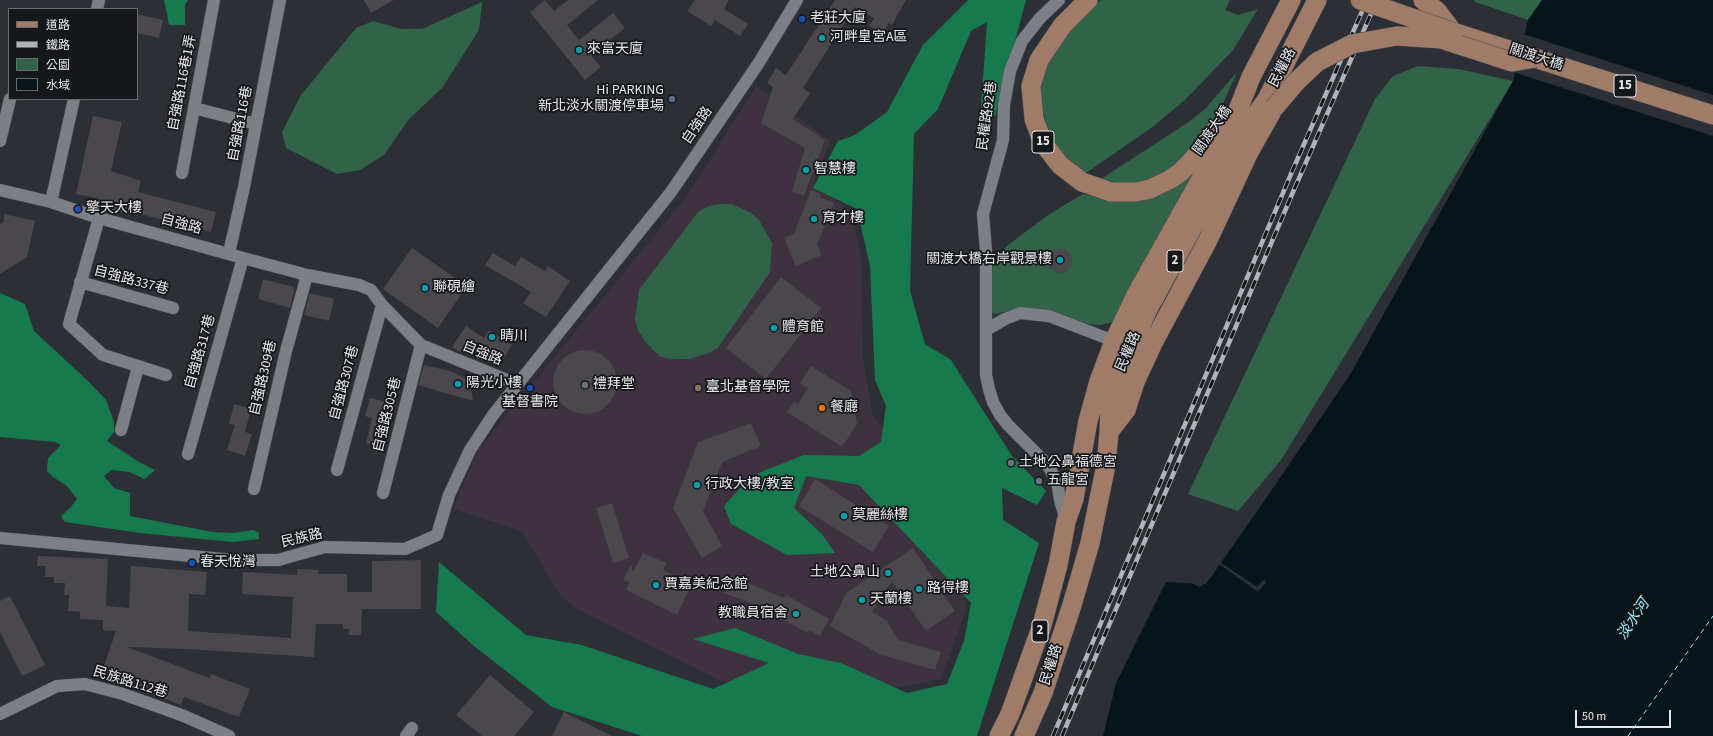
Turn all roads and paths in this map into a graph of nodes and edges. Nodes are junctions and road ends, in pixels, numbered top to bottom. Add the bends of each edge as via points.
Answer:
1 (214, 0) edge
2 (280, 0) edge
3 (797, 0) edge
4 (1058, 0) edge
5 (1088, 0) edge
6 (1291, 0) edge
7 (1318, 0) edge
8 (1360, 0) edge
9 (1424, 0) edge
10 (1453, 32) junction
11 (1536, 58) junction
12 (1251, 77) junction
13 (10, 100) edge
14 (74, 100) edge
15 (194, 108) junction
16 (1713, 115) edge
17 (256, 124) junction
18 (0, 141) edge
19 (182, 173) dead end
20 (0, 190) edge
21 (51, 202) junction
22 (99, 218) junction
23 (986, 251) joint
24 (229, 253) junction
25 (243, 258) junction
26 (307, 275) junction
27 (80, 282) junction
28 (382, 305) junction
29 (173, 308) dead end
30 (986, 330) junction
31 (1114, 341) junction
32 (421, 345) junction
33 (138, 367) junction
34 (166, 375) dead end
35 (517, 384) junction
36 (121, 430) dead end
37 (1109, 432) junction
38 (188, 454) dead end
39 (336, 470) dead end
40 (254, 489) dead end
41 (383, 493) dead end
42 (1066, 522) junction
43 (0, 538) edge
44 (0, 714) edge
45 (229, 736) edge
46 (999, 736) edge
47 (1024, 736) edge

1 - 15 street, 自強路116巷1弄
2 - 17 street, 自強路116巷
3 - 35 street, 自強路 via 758,64 672,192
4 - 23 street, 民權路92巷 via 1022,41 1010,72 1004,105 1003,140 983,214
5 - 12 main road, 關渡大橋 / 15 via 1062,26 1039,60 1031,86 1034,119 1043,143 1060,165 1082,182 1111,192 1136,192 1150,189 1182,172 1207,144
6 - 12 main road, 民權路 / 2
7 - 37 main road, 民權路 / 2 via 1267,99 1246,129 1144,318 1110,402
8 - 10 main road, 關渡大橋 / 15, bridge
9 - 10 main road via 1438,11
10 - 11 main road, 關渡大橋 / 15
11 - 16 main road, 關渡大橋 / 15
11 - 37 main road, bridge via 1512,62 1441,39 1397,36 1352,44 1317,62 1274,108 1249,152 1208,240 1153,343 1135,382 1126,410
12 - 31 main road, 民權路 / 2 via 1234,120 1136,295
13 - 18 street
14 - 21 street
15 - 17 street
15 - 19 street, 自強路116巷1弄
17 - 24 street, 自強路116巷
20 - 21 street, 自強路
21 - 22 street, 自強路
22 - 24 street, 自強路
22 - 27 street, 自強路337巷
23 - 30 street, 民權路
24 - 25 street, 自強路
25 - 26 street, 自強路
25 - 38 street, 自強路317巷
26 - 28 street, 自強路 via 360,285 371,290
26 - 40 street, 自強路309巷 via 286,351
27 - 29 street, 自強路337巷
27 - 33 street, 自強路337巷 via 69,324 102,355
28 - 32 street, 自強路
28 - 39 street, 自強路307巷
30 - 31 street via 1020,313 1049,316
30 - 42 street, 民權路 via 986,375 993,402 1008,425 1047,464 1057,481
31 - 42 main road, 民權路 / 2 via 1099,380 1088,421 1074,499
32 - 35 street, 自強路
32 - 41 street, 自強路305巷
33 - 34 street, 自強路337巷
33 - 36 street
35 - 43 street, 民族路 via 470,450 449,495 437,535 405,549 325,547 278,560 232,560
37 - 47 main road, 民權路 / 2 via 1106,465 1086,557 1043,693
42 - 46 main road, 民權路 / 2 via 1042,625 1010,714
44 - 45 street, 民族路112巷 via 57,686 84,684 123,694 184,716

